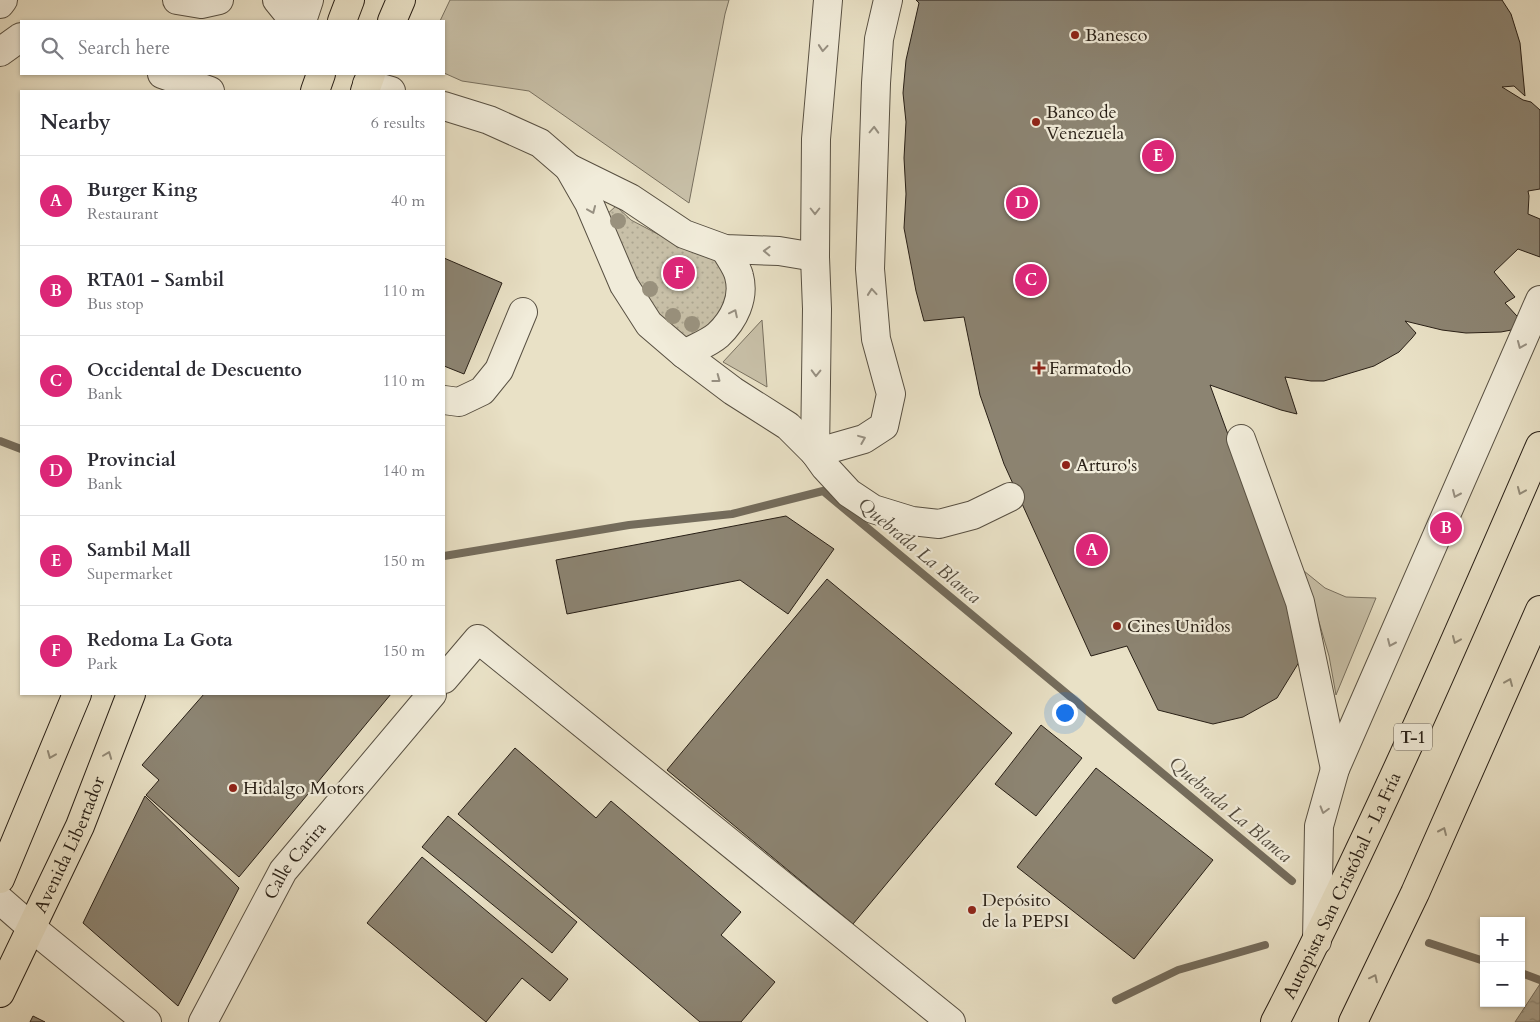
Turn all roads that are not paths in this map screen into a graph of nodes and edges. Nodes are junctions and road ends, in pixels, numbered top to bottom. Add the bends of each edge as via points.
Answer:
1 (3, 0) edge
2 (177, 0) edge
3 (219, 0) edge
4 (278, 0) edge
5 (309, 0) edge
6 (350, 0) edge
7 (401, 0) edge
8 (828, 0) edge
9 (888, 0) edge
10 (0, 4) edge
11 (293, 20) edge
12 (302, 20) edge
13 (342, 20) edge
14 (392, 20) edge
15 (20, 37) edge
16 (0, 52) edge
17 (165, 75) edge
18 (207, 90) edge
19 (445, 106) edge
20 (569, 168) junction
21 (725, 249) junction
22 (815, 257) junction
23 (1540, 300) edge
24 (524, 312) dead end
25 (684, 354) junction
26 (445, 400) edge
27 (1241, 439) dead end
28 (1540, 446) edge
29 (815, 453) junction
30 (1010, 497) dead end
31 (1540, 610) edge
32 (445, 678) edge
33 (76, 695) edge
34 (132, 695) edge
35 (431, 695) edge
36 (1335, 769) junction
37 (0, 879) edge
38 (0, 900) edge
39 (32, 928) junction
40 (1317, 942) junction
41 (0, 993) edge
42 (147, 1022) edge
43 (203, 1022) edge
44 (951, 1022) edge
45 (1275, 1022) edge
46 (1353, 1022) edge

1 - 10 street
2 - 3 street via 201,4
4 - 11 street
5 - 12 street
6 - 13 main road
7 - 14 main road
8 -> 22 street via 816,139
29 -> 9 street via 864,439 884,426 891,394 876,339 870,269 879,38
15 - 16 street
17 - 18 street
19 - 20 street via 489,120 540,143
20 - 21 street via 630,198 684,234
20 -> 25 street via 589,203 624,286 649,324
22 -> 21 street via 779,251
25 -> 21 street via 717,336 731,320 737,306 742,292 739,274
22 -> 29 street
23 -> 36 street
24 - 26 street via 499,370 482,390 459,402
25 -> 29 street via 733,391 788,426
27 - 36 street via 1300,602
28 -> 40 main road, Autopista San Cristóbal - La Fría / T-1 via 1420,722
29 - 30 street via 849,493 873,509 912,522 939,524 973,515
46 -> 31 main road via 1415,894
32 - 44 street via 478,639
33 -> 37 main road
39 -> 34 main road, Avenida Libertador via 80,826
35 - 43 street, Calle Carira via 283,871
36 -> 40 street via 1319,826
38 - 39 street
39 - 41 main road, Avenida Libertador
39 - 42 street
40 - 45 main road, Autopista San Cristóbal - La Fría / T-1

